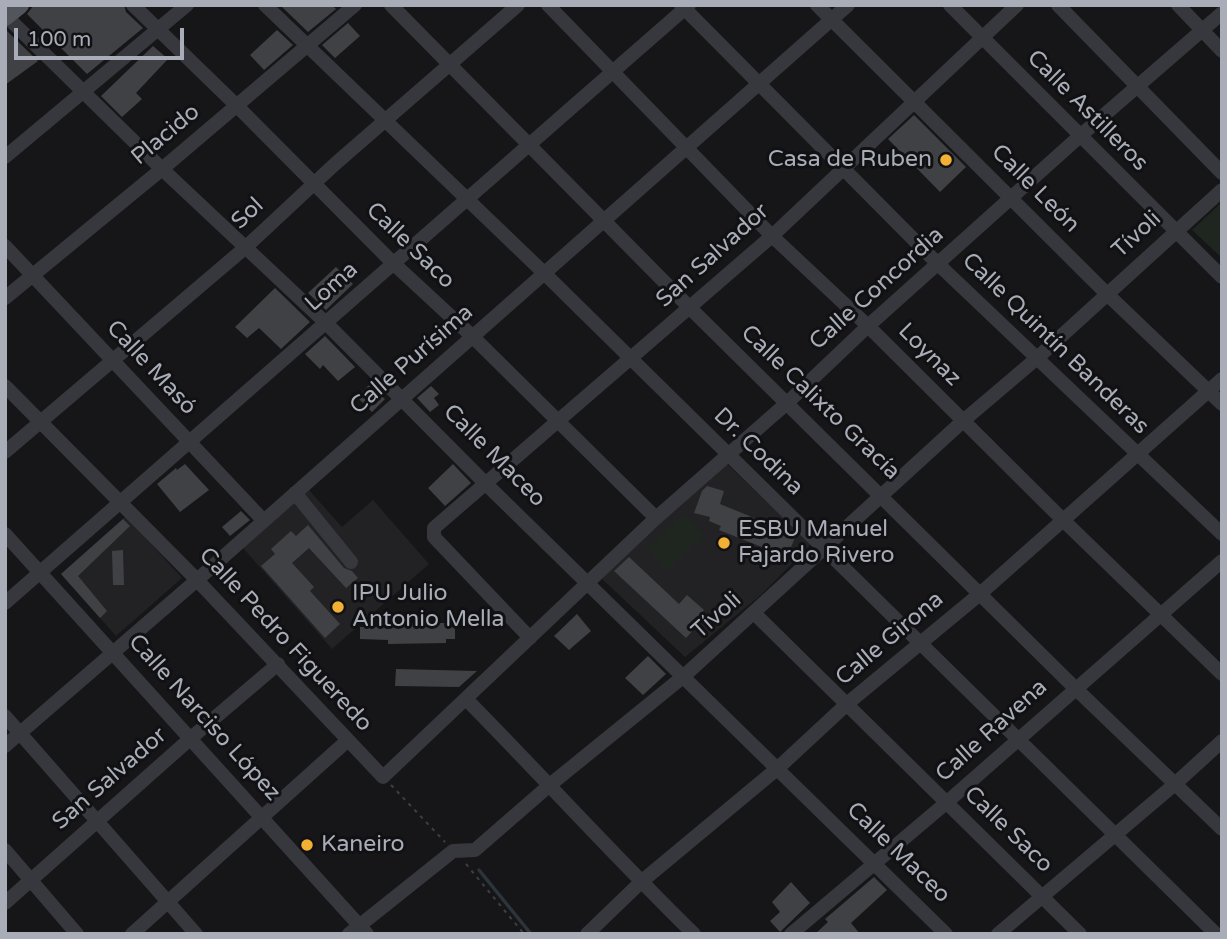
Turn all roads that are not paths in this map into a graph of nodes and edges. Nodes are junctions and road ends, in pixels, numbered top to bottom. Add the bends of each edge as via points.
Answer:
1 (133, 5) edge
2 (187, 5) edge
3 (265, 5) edge
4 (355, 5) edge
5 (391, 5) edge
6 (518, 5) edge
7 (548, 5) edge
8 (817, 5) edge
9 (848, 5) edge
10 (950, 5) edge
11 (1017, 5) edge
12 (1058, 5) edge
13 (1178, 5) edge
14 (685, 7) edge
15 (1222, 13) edge
16 (9, 14) edge
17 (832, 20) junction
18 (158, 30) junction
19 (1202, 30) junction
20 (983, 37) junction
21 (306, 45) junction
22 (1222, 51) edge
23 (449, 66) junction
24 (612, 72) junction
25 (758, 83) junction
26 (1138, 86) junction
27 (84, 93) junction
28 (914, 100) junction
29 (236, 105) junction
30 (385, 121) junction
31 (1080, 136) junction
32 (527, 144) junction
33 (687, 148) junction
34 (5, 157) edge
35 (843, 167) junction
36 (162, 169) junction
37 (1222, 173) edge
38 (314, 184) junction
39 (1222, 190) edge
40 (1012, 198) junction
41 (466, 199) junction
42 (604, 221) junction
43 (1174, 232) junction
44 (772, 236) junction
45 (5, 246) edge
46 (246, 247) junction
47 (393, 263) junction
48 (938, 264) junction
49 (544, 273) junction
50 (32, 276) junction
51 (1222, 277) edge
52 (1107, 294) junction
53 (5, 298) edge
54 (690, 308) junction
55 (326, 323) junction
56 (868, 326) junction
57 (473, 337) junction
58 (113, 359) junction
59 (630, 359) junction
60 (1036, 359) junction
61 (1222, 379) edge
62 (5, 386) edge
63 (1208, 391) junction
64 (402, 399) junction
65 (787, 403) junction
66 (1222, 404) edge
67 (560, 421) junction
68 (963, 421) junction
69 (40, 423) junction
70 (190, 443) junction
71 (5, 452) edge
72 (727, 454) junction
73 (1138, 455) junction
74 (486, 484) junction
75 (295, 493) junction
76 (881, 495) junction
77 (121, 502) junction
78 (656, 518) junction
79 (262, 520) junction
80 (1063, 520) junction
81 (5, 534) edge
82 (1222, 534) edge
83 (824, 548) junction
84 (1222, 561) edge
85 (351, 562) dead end
86 (40, 572) junction
87 (197, 580) junction
88 (588, 582) junction
89 (981, 593) junction
90 (5, 603) edge
91 (754, 613) junction
92 (1160, 615) junction
93 (530, 638) junction
94 (921, 643) junction
95 (113, 651) junction
96 (278, 664) junction
97 (1222, 674) edge
98 (684, 676) junction
99 (1074, 688) junction
100 (467, 700) junction
101 (848, 703) junction
102 (5, 716) edge
103 (21, 733) junction
104 (191, 738) junction
105 (348, 740) junction
106 (1018, 740) junction
107 (1222, 741) edge
108 (5, 746) edge
109 (778, 768) junction
110 (383, 777) joint
111 (551, 784) junction
112 (1175, 784) junction
113 (946, 803) junction
114 (263, 818) junction
115 (96, 821) junction
116 (1222, 829) edge
117 (1114, 835) junction
118 (5, 850) edge
119 (873, 864) junction
120 (32, 879) junction
121 (641, 882) junction
122 (1042, 895) junction
123 (168, 901) junction
124 (5, 903) edge
125 (1215, 930) edge
126 (358, 931) edge
127 (77, 934) edge
128 (132, 934) edge
129 (196, 934) edge
130 (587, 934) edge
131 (694, 934) edge
132 (790, 934) edge
133 (946, 934) edge
134 (998, 934) edge
135 (1080, 934) edge

1 - 18 street, Calle Saco
2 - 18 street
3 - 21 street, Dr. Codina
4 - 21 street, Placido
5 - 23 street, Calle Calixto Gracía
6 - 23 street, Sol
7 - 24 street, Loynaz
8 - 17 street, Calle León
9 - 17 street, Calle Purísima
10 - 20 street, Calle Astilleros
11 - 20 street, San Salvador
12 - 26 street
13 - 19 street
14 - 24 street, Loma
14 - 25 street, Calle Quintín Banderas
15 - 19 street, Calle Concordia
16 - 27 street, Calle Maceo
17 - 25 street, Calle Purísima
17 - 28 street, Calle León
18 - 27 street
18 - 29 street, Calle Saco
19 - 22 street
19 - 26 street, Calle Concordia
20 - 28 street, San Salvador
20 - 31 street, Calle Astilleros
21 - 29 street, Placido
21 - 30 street, Dr. Codina
23 - 30 street, Sol
23 - 32 street, Calle Calixto Gracía
24 - 32 street, Loma
24 - 33 street, Loynaz
25 - 33 street, Calle Purísima
25 - 35 street, Calle Quintín Banderas
26 - 31 street, Calle Concordia
26 - 37 street
27 - 34 street
27 - 36 street, Calle Maceo
28 - 35 street, San Salvador
28 - 40 street, Calle León
29 - 36 street, Placido
29 - 38 street, Calle Saco
30 - 38 street, Sol
30 - 41 street, Dr. Codina
31 - 40 street, Calle Concordia
31 - 43 street, Calle Astilleros
32 - 41 street, Loma
32 - 42 street, Calle Calixto Gracía
33 - 42 street, Calle Purísima
33 - 44 street, Loynaz
35 - 44 street, San Salvador
35 - 48 street, Calle Quintín Banderas
36 - 46 street, Calle Maceo
36 - 50 street, Placido
38 - 46 street, Sol
38 - 47 street, Calle Saco
39 - 43 street, Tívoli
40 - 48 street, Calle Concordia
40 - 52 street, Calle León
41 - 47 street, Loma
41 - 49 street, Dr. Codina
42 - 49 street, Calle Purísima
42 - 54 street, Calle Calixto Gracía
43 - 51 street, Calle Astilleros
43 - 52 street, Tívoli
44 - 54 street, San Salvador
44 - 56 street, Loynaz
45 - 50 street, Calle Masó
46 - 55 street, Calle Maceo
46 - 58 street, Sol
47 - 55 street, Loma
47 - 57 street, Calle Saco
48 - 56 street, Calle Concordia
48 - 60 street, Calle Quintín Banderas
49 - 57 street, Calle Purísima
49 - 59 street, Dr. Codina
50 - 53 street, Placido
50 - 58 street, Calle Masó
52 - 60 street, Tívoli
52 - 63 street, Calle León
54 - 59 street, San Salvador
54 - 65 street, Calle Calixto Gracía
55 - 64 street, Calle Maceo
55 - 70 street, Loma
56 - 65 street, Calle Concordia
56 - 68 street, Loynaz
57 - 64 street, Calle Purísima
57 - 67 street, Calle Saco
58 - 69 street, Sol
58 - 70 street, Calle Masó
59 - 67 street, San Salvador
59 - 72 street, Dr. Codina
60 - 68 street, Tívoli
60 - 73 street, Calle Quintín Banderas
61 - 63 street, Calle Girona
62 - 69 street, Calle Pedro Figueredo
63 - 66 street, Calle León
63 - 73 street, Calle Girona
64 - 74 street, Calle Maceo
64 - 75 street, Calle Purísima
65 - 72 street, Calle Concordia
65 - 76 street, Calle Calixto Gracía
67 - 74 street, San Salvador
67 - 78 street, Calle Saco
68 - 76 street, Tívoli
68 - 80 street, Loynaz
69 - 71 street, Sol
69 - 77 street, Calle Pedro Figueredo
70 - 77 street, Loma
70 - 79 street, Calle Masó
72 - 78 street, Calle Concordia
72 - 83 street, Dr. Codina
73 - 80 street, Calle Girona
73 - 82 street, Calle Quintín Banderas
74 - 88 street, Calle Maceo
74 - 93 street, San Salvador via 434,528 434,537
75 - 79 street, Calle Purísima
75 - 85 street
76 - 83 street, Tívoli
76 - 89 street, Calle Calixto Gracía
77 - 86 street, Loma
77 - 87 street, Calle Pedro Figueredo
78 - 88 street, Calle Concordia
79 - 87 street, Calle Purísima
80 - 89 street, Calle Girona
80 - 92 street, Loynaz
81 - 86 street, Calle Narciso López
83 - 91 street, Tívoli
83 - 94 street, Dr. Codina
84 - 92 street, Calle Ravena
86 - 90 street, Loma
86 - 95 street, Calle Narciso López
87 - 95 street, Calle Purísima
87 - 96 street, Calle Pedro Figueredo
88 - 93 street, Calle Concordia
88 - 98 street, Calle Maceo
89 - 94 street, Calle Girona
89 - 99 street, Calle Calixto Gracía
91 - 98 street, Tívoli
91 - 101 street, Calle Saco
92 - 97 street, Loynaz
92 - 99 street, Calle Ravena
93 - 100 street, Calle Concordia
94 - 101 street, Calle Girona
94 - 106 street, Dr. Codina
95 - 103 street, Calle Purísima
95 - 104 street, Calle Narciso López
96 - 104 street, San Salvador
96 - 105 street, Calle Pedro Figueredo
98 - 109 street, Calle Maceo
98 - 111 street, Tívoli
99 - 106 street, Calle Ravena
99 - 112 street, Calle Calixto Gracía
100 - 110 street, Calle Concordia
100 - 111 street
101 - 109 street, Calle Girona
101 - 113 street, Calle Saco
102 - 103 street
103 - 108 street, Calle Purísima
103 - 115 street
104 - 114 street, Calle Narciso López
104 - 115 street, San Salvador
105 - 110 street, Calle Pedro Figueredo
105 - 114 street
106 - 113 street, Calle Ravena
106 - 117 street, Dr. Codina
107 - 112 street
109 - 119 street, Calle Maceo
109 - 121 street, Calle Girona
111 - 121 street
111 - 126 street, Tívoli via 475,850 453,851
112 - 116 street, Calle Calixto Gracía
112 - 117 street
113 - 119 street, Calle Ravena
113 - 122 street, Calle Saco
114 - 123 street
114 - 126 street, Calle Narciso López
115 - 120 street, San Salvador
115 - 123 street
117 - 122 street
117 - 125 street, Dr. Codina
118 - 120 street
119 - 132 street, Calle Ravena
119 - 133 street, Calle Maceo
120 - 124 street, San Salvador
120 - 127 street
121 - 130 street, Calle Girona
121 - 131 street
122 - 134 street
122 - 135 street, Calle Saco
123 - 128 street
123 - 129 street

